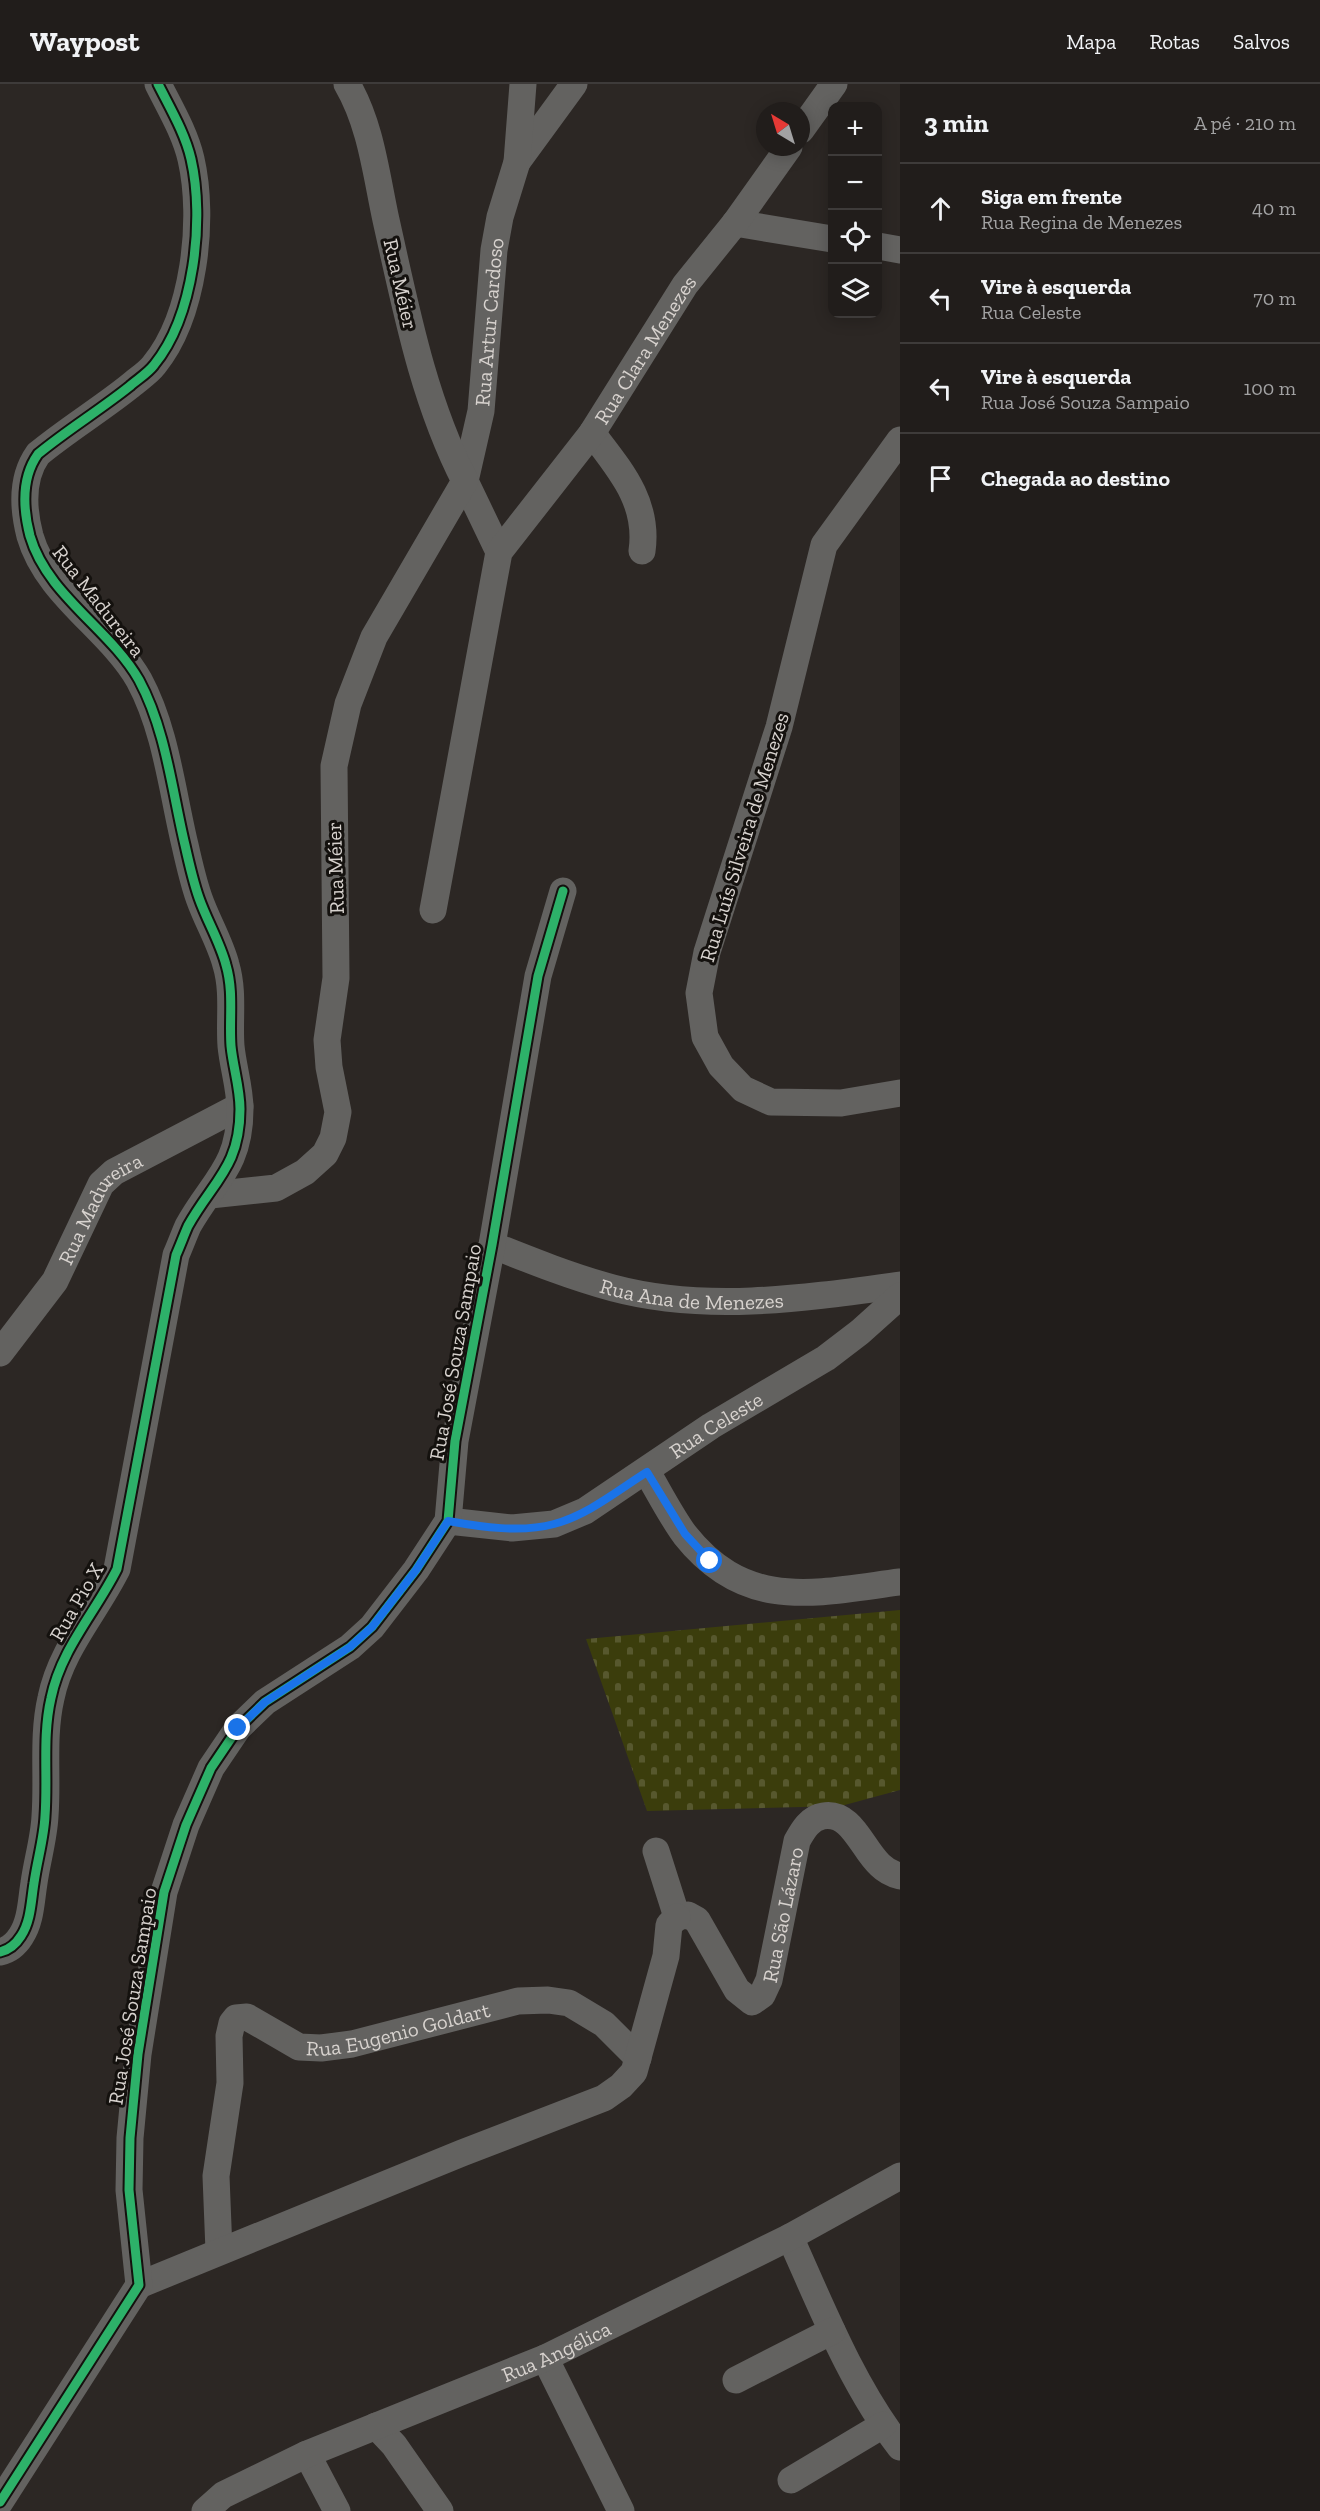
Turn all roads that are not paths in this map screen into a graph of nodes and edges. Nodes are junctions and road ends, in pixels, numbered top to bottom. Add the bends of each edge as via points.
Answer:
1 (158, 84) edge
2 (347, 84) edge
3 (523, 84) edge
4 (574, 84) edge
5 (834, 84) edge
6 (810, 117) edge
7 (783, 156) edge
8 (517, 162) junction
9 (735, 223) junction
10 (828, 238) edge
11 (882, 247) edge
12 (900, 250) edge
13 (592, 433) junction
14 (900, 440) edge
15 (465, 481) junction
16 (642, 551) dead end
17 (500, 552) junction
18 (563, 891) dead end
19 (433, 910) dead end
20 (900, 1075) edge
21 (891, 1095) edge
22 (240, 1106) junction
23 (210, 1195) junction
24 (492, 1245) junction
25 (900, 1285) edge
26 (900, 1296) edge
27 (0, 1353) edge
28 (647, 1472) junction
29 (448, 1521) junction
30 (900, 1582) edge
31 (656, 1851) dead end
32 (900, 1876) edge
33 (677, 1917) junction
34 (0, 1952) edge
35 (638, 2058) junction
36 (900, 2176) edge
37 (790, 2237) junction
38 (219, 2251) junction
39 (139, 2285) junction
40 (832, 2331) junction
41 (545, 2358) junction
42 (736, 2380) dead end
43 (883, 2425) junction
44 (376, 2426) junction
45 (900, 2447) edge
46 (307, 2454) junction
47 (791, 2480) dead end
48 (0, 2502) edge
49 (205, 2511) edge
50 (337, 2511) edge
51 (440, 2511) edge
52 (621, 2511) edge

1 - 22 street, Rua Madureira via 191,158 195,185 197,224 187,297 173,338 153,367 38,454 29,467 25,500 31,537 40,558 72,602 120,653 139,680 149,704 164,750 198,897 226,965
2 - 15 street, Rua Méier via 369,138 426,387
3 - 8 street, Rua Artur Cardoso
4 - 8 street, Rua Artur Cardoso
5 - 6 street
7 - 9 street, Rua Clara Menezes
8 - 15 street, Rua Artur Cardoso via 494,250 481,411
9 - 10 street
9 - 13 street, Rua Clara Menezes via 661,320
11 - 12 street
13 - 16 street via 635,496 643,516
13 - 17 street, Rua Clara Menezes
14 - 21 street, Rua Luís Silveira de Menezes via 824,545 779,727 707,952 699,993 705,1037 721,1066 743,1089 771,1102 841,1103
15 - 17 street, Rua Méier
15 - 23 street, Rua Méier via 374,637 348,704 334,765 336,967 327,1040 338,1112 333,1138 325,1154 305,1172 276,1188
17 - 19 street
18 - 24 street, Rua José Souza Sampaio via 538,975
20 - 21 street
22 - 23 street, Rua Madureira via 230,1165
22 - 27 street, Rua Madureira via 114,1172 101,1184 55,1281
23 - 34 street, Rua Pio X via 189,1226 176,1256 117,1569 101,1601 77,1632 61,1664 51,1698 45,1746 45,1817 29,1916 15,1945
24 - 25 street, Rua Ana de Menezes via 614,1289 665,1298 791,1300
24 - 29 street, Rua José Souza Sampaio via 454,1441
26 - 28 street, Rua Celeste via 826,1358 711,1426
28 - 29 street, Rua Celeste via 585,1511 554,1524 512,1528
28 - 30 street via 685,1534 710,1561 741,1581 782,1593
29 - 39 street, Rua José Souza Sampaio via 372,1627 350,1647 265,1702 238,1728 211,1768 186,1825 164,1892 136,2078 129,2190
31 - 33 street
32 - 33 street, Rua São Lázaro via 878,1864 846,1822 831,1815 817,1817 803,1829 797,1841 768,1980 762,1995 752,2002 736,1990 697,1920 688,1915
33 - 35 street via 669,1925 666,1956
35 - 38 street via 634,2072 604,2098
35 - 38 street, Rua Eugenio Goldart via 604,2024 569,2003 548,2000 518,2001 351,2044 321,2048 299,2047 247,2017 236,2018 229,2036 230,2083 216,2176
36 - 37 street, Rua Angélica
37 - 40 street
37 - 41 street, Rua Angélica
38 - 39 street
39 - 48 street
40 - 42 street
40 - 43 street
41 - 44 street, Rua Angélica
41 - 52 street
43 - 45 street
43 - 47 street
44 - 46 street, Rua Angélica
44 - 51 street
46 - 49 street, Rua Angélica via 223,2495
46 - 50 street

